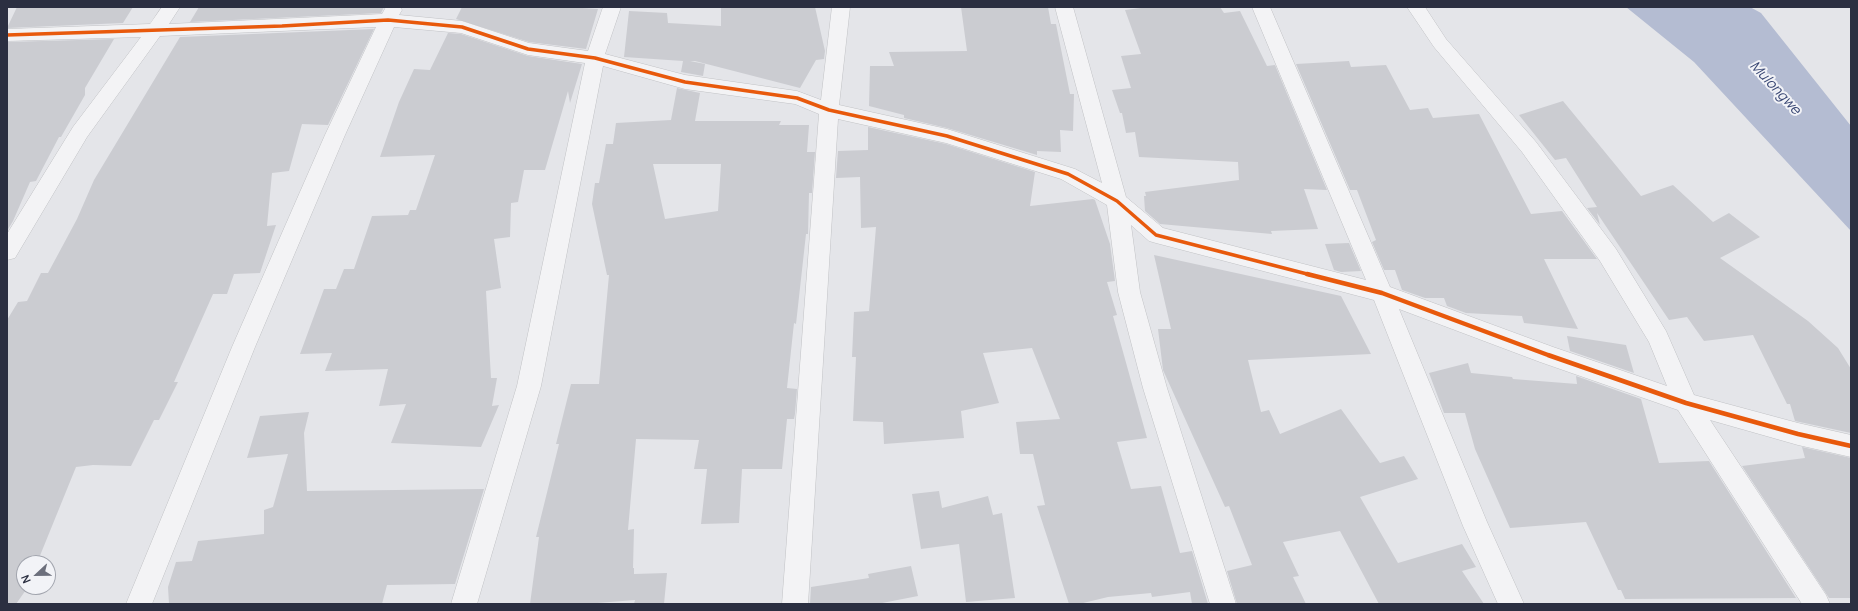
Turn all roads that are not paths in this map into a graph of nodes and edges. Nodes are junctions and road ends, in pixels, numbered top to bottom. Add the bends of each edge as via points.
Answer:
1 (171, 7) edge
2 (612, 7) edge
3 (841, 7) edge
4 (1064, 7) edge
5 (1262, 7) edge
6 (1416, 7) edge
7 (391, 13) edge
8 (156, 29) junction
9 (7, 35) edge
10 (595, 58) junction
11 (829, 110) junction
12 (1117, 201) junction
13 (7, 252) edge
14 (1382, 293) junction
15 (1686, 403) junction
16 (1851, 446) edge
17 (139, 604) edge
18 (464, 604) edge
19 (795, 604) edge
20 (1223, 604) edge
21 (1511, 604) edge
22 (1817, 604) edge

1 - 8 street
2 - 10 street
3 - 11 street
4 - 12 street
5 - 14 street
6 - 15 street via 1440,44 1538,159 1608,255 1658,338
7 - 8 street via 282,26
7 - 10 street via 462,27 528,49
7 - 17 street via 363,70 228,383 179,499
8 - 9 street
8 - 13 street via 80,132
10 - 11 street via 685,82 797,98
10 - 18 street via 529,386
11 - 12 street via 947,136 1068,174
11 - 19 street
12 - 14 street via 1156,235
12 - 20 street via 1129,292 1155,388
14 - 15 street
14 - 21 street via 1476,526
15 - 16 street
15 - 22 street

